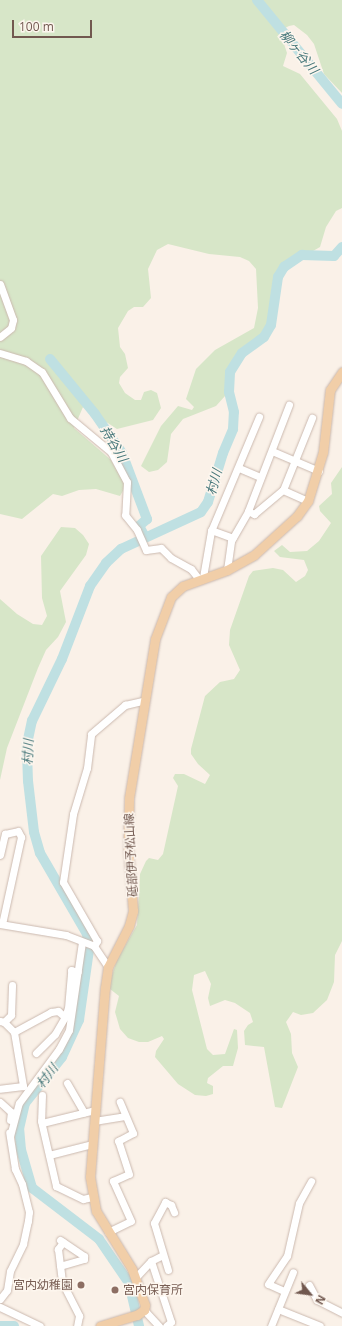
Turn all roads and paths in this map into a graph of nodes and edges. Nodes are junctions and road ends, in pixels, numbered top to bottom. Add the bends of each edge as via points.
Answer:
1 (0, 284) edge
2 (0, 337) edge
3 (0, 353) edge
4 (342, 372) edge
5 (289, 405) dead end
6 (259, 417) dead end
7 (312, 418) dead end
8 (272, 451) junction
9 (294, 460) junction
10 (238, 468) junction
11 (319, 471) junction
12 (260, 477) junction
13 (283, 490) junction
14 (308, 501) junction
15 (248, 511) junction
16 (212, 530) junction
17 (233, 538) junction
18 (227, 570) junction
19 (200, 578) junction
20 (143, 700) junction
21 (0, 855) edge
22 (1, 924) edge
23 (83, 942) junction
24 (94, 946) junction
25 (108, 967) junction
26 (78, 972) junction
27 (12, 985) dead end
28 (65, 1017) junction
29 (2, 1021) edge
30 (14, 1032) junction
31 (36, 1053) dead end
32 (67, 1083) dead end
33 (0, 1089) edge
34 (42, 1095) dead end
35 (0, 1102) edge
36 (120, 1102) dead end
37 (95, 1110) junction
38 (84, 1113) junction
39 (125, 1116) junction
40 (94, 1121) junction
41 (42, 1123) junction
42 (10, 1136) junction
43 (92, 1144) junction
44 (49, 1155) junction
45 (311, 1181) dead end
46 (92, 1197) junction
47 (174, 1212) dead end
48 (108, 1232) junction
49 (163, 1255) junction
50 (151, 1261) junction
51 (60, 1266) junction
52 (168, 1270) dead end
53 (292, 1272) dead end
54 (136, 1278) junction
55 (309, 1285) dead end
56 (284, 1291) junction
57 (0, 1299) edge
58 (0, 1307) edge
59 (278, 1309) junction
60 (144, 1310) junction
61 (342, 1313) edge
62 (40, 1326) edge
63 (77, 1326) edge
64 (100, 1326) edge
65 (159, 1326) edge
66 (166, 1326) edge
67 (271, 1326) edge
68 (320, 1326) edge

1 - 2 street via 13,320 11,328
3 - 19 street via 26,361 42,372 70,418 111,452 127,482 125,514 137,530 146,550 161,548
4 - 11 main road, 砥部伊予松山線 via 330,390
5 - 8 street
6 - 10 street
7 - 9 street
8 - 9 street
8 - 12 street
9 - 11 street
9 - 13 street
10 - 12 street
10 - 16 street
11 - 14 main road, 砥部伊予松山線
12 - 15 street
13 - 14 street
13 - 15 street via 254,514
14 - 18 main road, 砥部伊予松山線 via 297,516 262,549
15 - 17 street
16 - 17 street
16 - 19 street
17 - 18 street
18 - 19 main road, 砥部伊予松山線
19 - 20 main road, 砥部伊予松山線 via 183,586 172,597 162,617
20 - 24 street via 125,705 91,734 87,768 73,814 64,882 97,941
20 - 25 main road, 砥部伊予松山線 via 129,798 128,847 134,911
21 - 22 street via 4,834 18,831 21,837
22 - 23 street via 66,935
23 - 24 street
23 - 26 street
24 - 25 street
25 - 37 main road, 砥部伊予松山線
26 - 28 street via 71,970
26 - 42 street via 72,1019 67,1034 19,1103
27 - 29 street via 11,1015
28 - 30 street via 58,1010 51,1012
28 - 31 street via 55,1034
29 - 30 street
30 - 33 street via 23,1086
32 - 38 street
34 - 41 street
35 - 42 street via 11,1112
36 - 39 street
37 - 38 street
37 - 40 main road, 砥部伊予松山線
38 - 41 street
39 - 40 street
39 - 48 street via 133,1133 118,1141 129,1174 113,1181 131,1221
40 - 43 main road, 砥部伊予松山線
41 - 44 street
42 - 57 street via 14,1169 22,1184 28,1216 23,1244 10,1271 7,1290
43 - 44 street
43 - 46 main road, 砥部伊予松山線
44 - 46 street via 56,1186 83,1199
45 - 56 street via 299,1204 287,1256 268,1284
46 - 48 main road, 砥部伊予松山線
47 - 49 street via 171,1205 165,1202 154,1223
48 - 54 main road, 砥部伊予松山線
49 - 50 street
49 - 52 street
50 - 54 street
50 - 66 street via 171,1322
51 - 51 street via 58,1249 61,1240 80,1252 84,1259
51 - 63 street via 62,1282 79,1316
53 - 56 street
54 - 60 main road, 砥部伊予松山線
55 - 61 street via 317,1300
56 - 59 street
58 - 62 street
59 - 67 street
59 - 68 street
60 - 64 main road via 137,1315
60 - 65 street

